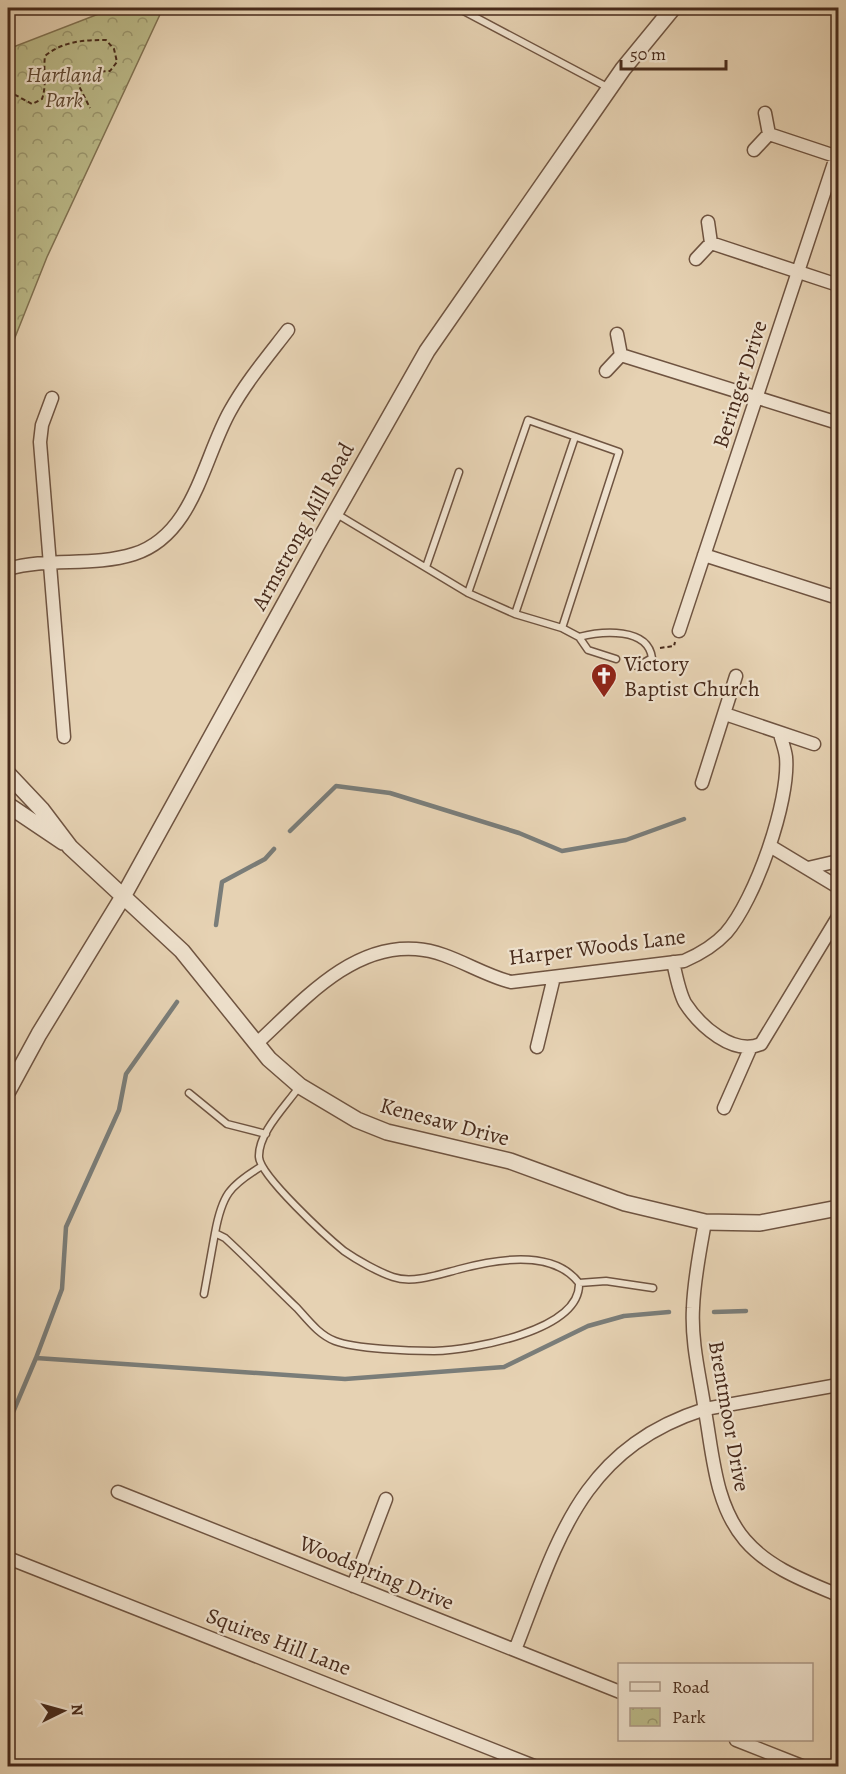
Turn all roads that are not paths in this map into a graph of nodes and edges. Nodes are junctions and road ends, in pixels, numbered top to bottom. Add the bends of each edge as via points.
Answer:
1 (458, 8) edge
2 (673, 8) edge
3 (609, 89) junction
4 (765, 112) dead end
5 (769, 134) junction
6 (754, 150) dead end
7 (838, 155) edge
8 (708, 222) dead end
9 (711, 243) junction
10 (696, 259) dead end
11 (799, 272) junction
12 (838, 285) edge
13 (288, 330) dead end
14 (617, 334) dead end
15 (621, 355) junction
16 (606, 371) dead end
17 (52, 398) dead end
18 (756, 398) junction
19 (838, 423) edge
20 (575, 436) junction
21 (459, 472) dead end
22 (335, 513) junction
23 (705, 555) junction
24 (49, 564) junction
25 (426, 567) junction
26 (8, 569) edge
27 (468, 593) junction
28 (838, 598) edge
29 (515, 614) junction
30 (562, 628) junction
31 (679, 631) road end
32 (579, 637) junction
33 (616, 659) dead end
34 (633, 664) dead end
35 (736, 676) dead end
36 (725, 714) junction
37 (780, 734) junction
38 (64, 737) dead end
39 (814, 744) dead end
40 (8, 774) edge
41 (702, 783) dead end
42 (8, 805) edge
43 (770, 846) junction
44 (70, 847) junction
45 (838, 861) edge
46 (808, 868) junction
47 (838, 887) edge
48 (124, 895) junction
49 (838, 917) edge
50 (673, 962) junction
51 (554, 976) junction
52 (256, 1044) junction
53 (537, 1047) dead end
54 (750, 1049) junction
55 (300, 1086) junction
56 (8, 1091) edge
57 (189, 1093) dead end
58 (724, 1108) dead end
59 (266, 1134) junction
60 (262, 1166) junction
61 (838, 1208) edge
62 (705, 1222) junction
63 (215, 1233) junction
64 (579, 1283) junction
65 (653, 1288) dead end
66 (204, 1294) dead end
67 (838, 1385) edge
68 (705, 1409) junction
69 (118, 1492) dead end
70 (386, 1499) dead end
71 (8, 1558) edge
72 (353, 1586) junction
73 (838, 1595) edge
74 (515, 1650) junction
75 (618, 1691) edge
76 (737, 1741) edge
77 (513, 1763) edge
78 (534, 1767) edge
79 (802, 1767) edge

1 - 3 lane
2 - 3 street, Armstrong Mill Road
3 - 22 street, Armstrong Mill Road via 427,351
4 - 5 street
5 - 6 street
5 - 7 street
7 - 11 street, Beringer Drive
8 - 9 street
9 - 10 street
9 - 11 street
11 - 12 street
11 - 18 street, Beringer Drive
13 - 24 street via 230,410 188,506 171,530 133,554
14 - 15 street
15 - 16 street
15 - 18 street
17 - 24 street via 40,442
18 - 19 street
18 - 23 street, Beringer Drive
20 - 27 lane via 528,420
20 - 29 lane
20 - 30 lane via 619,452
21 - 25 lane
22 - 25 lane
22 - 48 street, Armstrong Mill Road
23 - 28 street
23 - 31 street, Beringer Drive
24 - 26 street
24 - 38 street
25 - 27 lane
27 - 29 lane
29 - 30 lane
30 - 32 lane
32 - 33 lane via 588,650
32 - 34 lane via 618,633 645,641 652,658 638,666
35 - 36 street
36 - 37 street
36 - 41 street
37 - 39 street
37 - 43 street, Harper Woods Lane via 786,757 783,799
40 - 44 street, Kenesaw Drive
42 - 44 street, Kenesaw Drive
43 - 46 street
43 - 50 street, Harper Woods Lane via 726,933 706,951
44 - 48 street, Kenesaw Drive
45 - 46 street
46 - 47 street
48 - 52 street, Kenesaw Drive via 182,951
48 - 56 street, Armstrong Mill Road
49 - 54 street via 761,1044
50 - 51 street, Harper Woods Lane
50 - 54 street via 684,1002 708,1029 729,1043
51 - 52 street, Harper Woods Lane via 511,982 417,949 375,952 344,967
51 - 53 street
52 - 55 street, Kenesaw Drive
54 - 58 street
55 - 59 lane
55 - 62 street, Kenesaw Drive via 357,1120 387,1132 510,1161 625,1203
57 - 59 lane via 227,1124
59 - 60 lane via 261,1141
60 - 63 lane via 227,1192 219,1207
60 - 64 lane via 311,1223 346,1252 393,1277 414,1278 537,1260 556,1264
61 - 62 street, Kenesaw Drive via 760,1223
62 - 68 street, Brentmoor Drive via 693,1308
63 - 64 lane via 225,1238 323,1335 352,1345 434,1351 528,1332 572,1306 580,1293
63 - 66 lane
64 - 65 lane via 606,1281
67 - 68 street
68 - 73 street, Brentmoor Drive via 721,1497 732,1523 765,1558
68 - 74 street via 665,1425 601,1472 569,1517
69 - 72 street, Woodspring Drive
70 - 72 street
71 - 77 street, Squires Hill Lane
72 - 74 street, Woodspring Drive
74 - 75 street, Woodspring Drive
76 - 79 street
77 - 78 street, Squires Hill Lane

